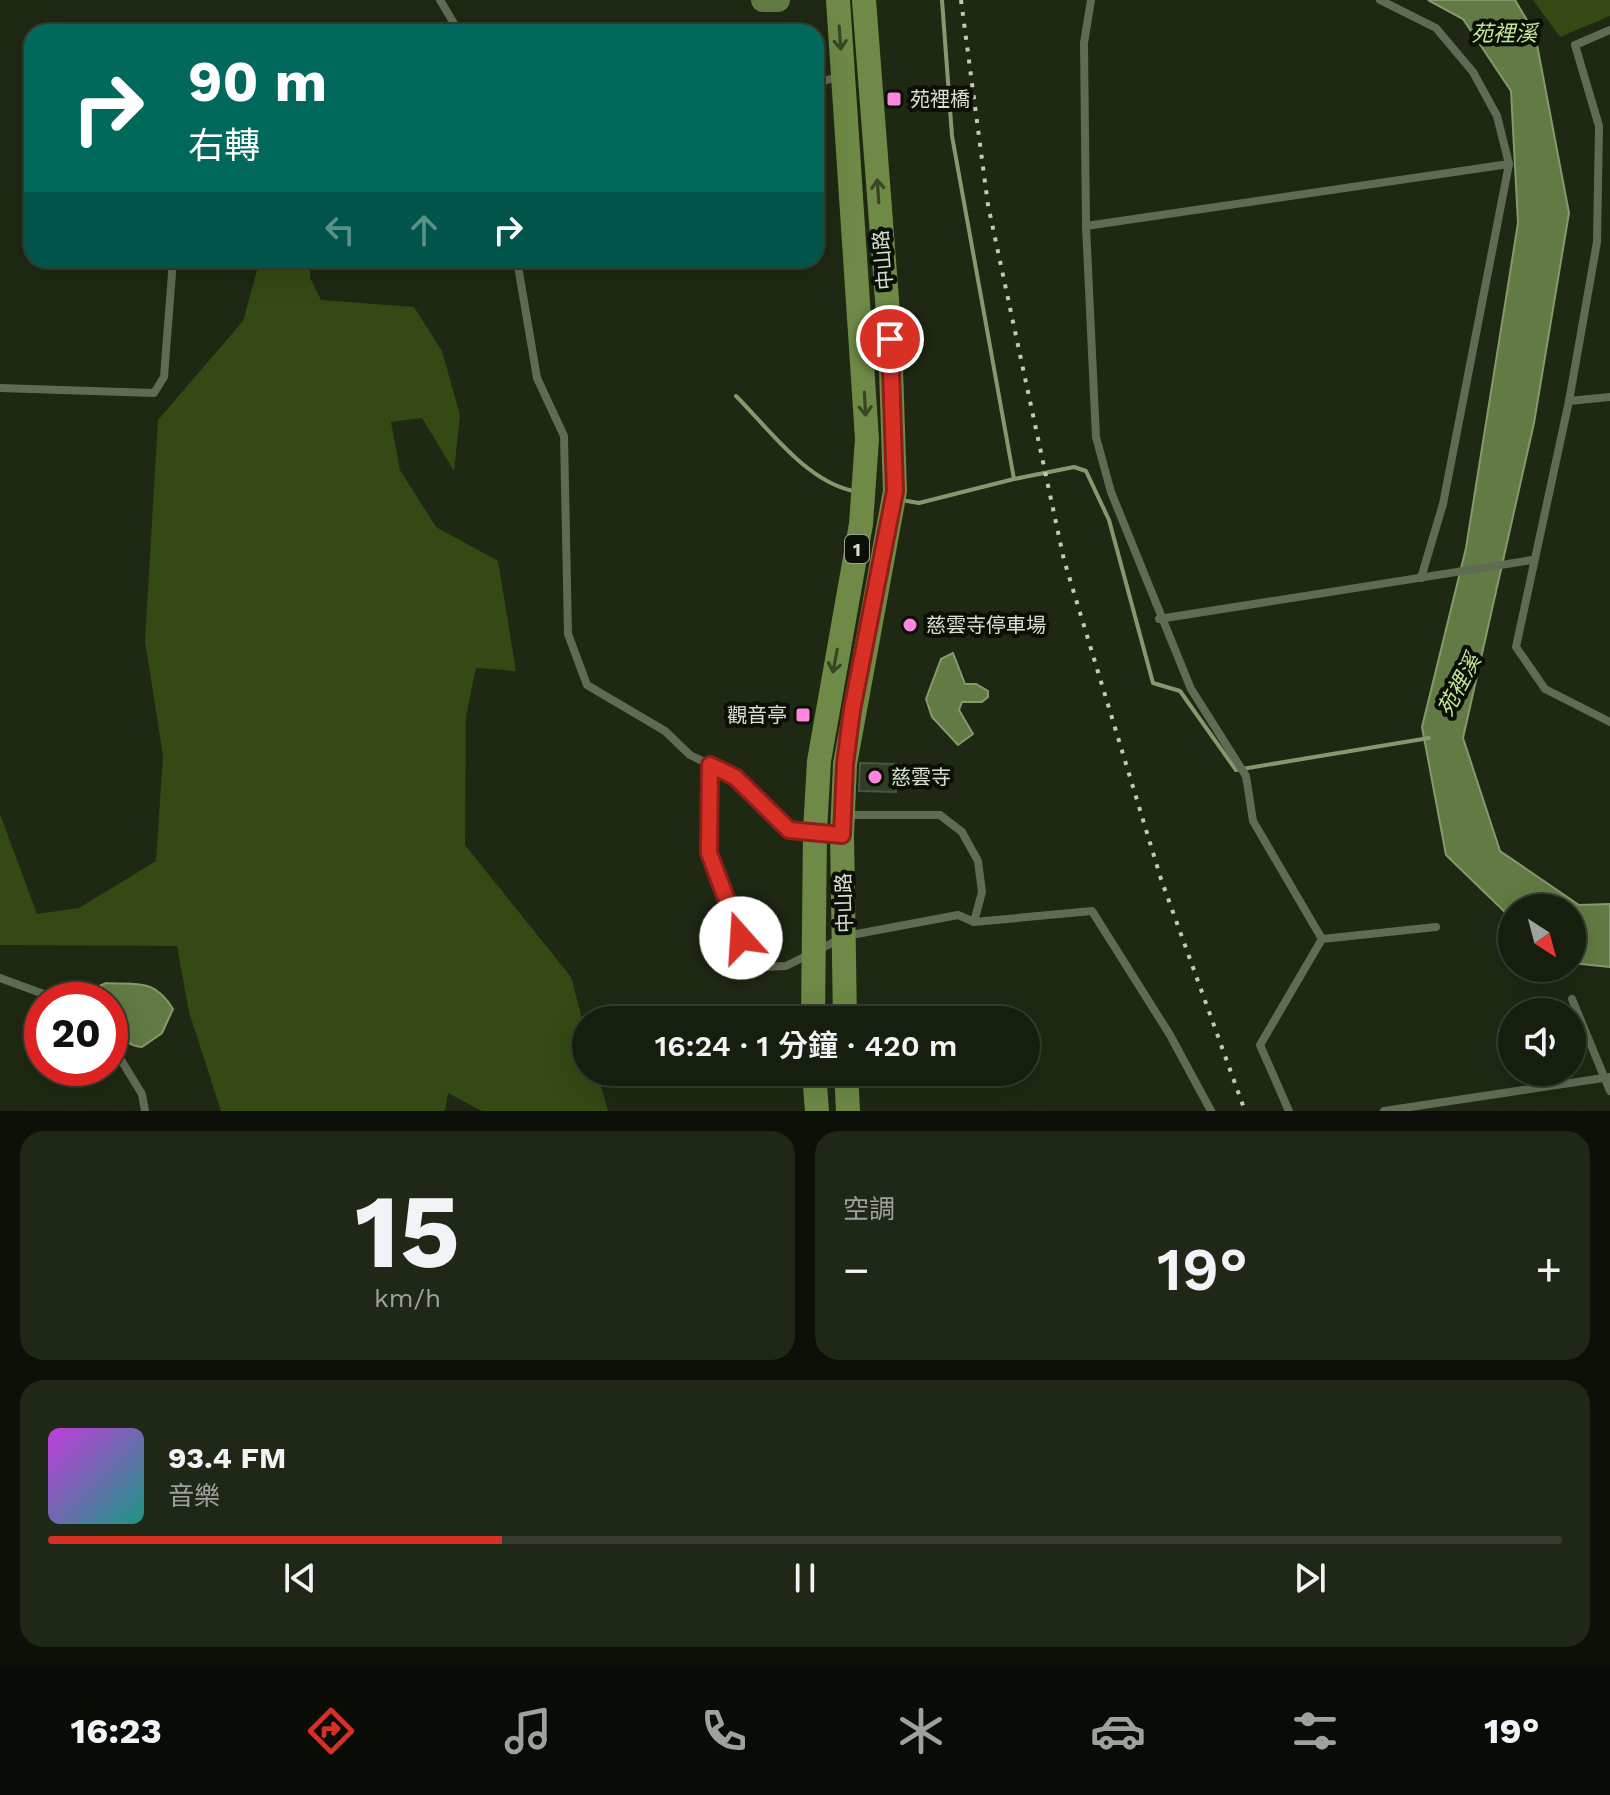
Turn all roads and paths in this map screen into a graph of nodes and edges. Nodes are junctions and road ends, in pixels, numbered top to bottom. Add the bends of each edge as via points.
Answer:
1 (440, 0) edge
2 (838, 0) edge
3 (864, 0) edge
4 (1091, 0) edge
5 (1380, 0) edge
6 (454, 24) edge
7 (1610, 30) edge
8 (871, 71) junction
9 (843, 75) junction
10 (824, 81) edge
11 (1509, 164) junction
12 (1086, 226) junction
13 (172, 268) edge
14 (518, 268) edge
15 (0, 388) edge
16 (1610, 397) edge
17 (1569, 401) junction
18 (1532, 560) junction
19 (1424, 577) junction
20 (1159, 619) junction
21 (826, 707) junction
22 (852, 710) junction
23 (1610, 722) edge
24 (710, 765) junction
25 (842, 825) junction
26 (815, 831) junction
27 (974, 922) junction
28 (1436, 927) dead end
29 (846, 936) junction
30 (1322, 939) junction
31 (812, 951) junction
32 (0, 978) edge
33 (24, 987) edge
34 (813, 1006) edge
35 (845, 1006) edge
36 (1586, 1032) edge
37 (128, 1071) edge
38 (1606, 1078) edge
39 (815, 1086) edge
40 (847, 1086) edge
41 (1610, 1091) edge
42 (145, 1111) edge
43 (817, 1111) edge
44 (848, 1111) edge
45 (1211, 1111) edge
46 (1289, 1111) edge
47 (1384, 1111) edge

1 - 6 lane
2 -> 9 main road, 1
3 - 8 main road, 1
4 - 12 lane via 1084,43
5 - 11 lane via 1436,28 1473,72 1497,116
7 - 17 lane via 1575,45 1599,126 1598,213
8 - 9 lane
22 -> 8 main road, 中山路 / 1 via 895,491
9 - 10 lane
9 -> 21 main road, 中山路 / 1 via 867,439 861,524
11 - 12 lane
11 - 19 lane
12 - 20 lane via 1096,437
13 - 15 lane via 164,377 154,393
14 - 24 lane via 537,378 564,436 572,647 587,685
16 - 17 lane
17 - 18 lane
18 - 19 lane
18 - 23 lane via 1516,647 1545,689
19 - 20 lane
20 - 30 lane via 1191,689 1246,776 1253,821
21 - 22 main road
21 - 26 main road, 中山路 / 1
22 - 25 main road, 中山路 / 1
24 - 26 lane via 735,777 789,830
24 - 31 lane via 709,853 747,957 760,967 786,966
25 - 26 lane
25 - 27 lane via 940,815 962,832 978,861 982,892
25 - 29 main road, 中山路 / 1
26 - 31 main road, 中山路 / 1
27 - 29 lane via 958,915
27 - 45 lane via 1092,911
28 - 30 lane
29 - 31 lane
29 - 35 main road, 中山路 / 1
30 - 46 lane via 1260,1045
31 - 34 main road, 中山路 / 1
32 - 33 lane
36 - 38 lane
37 - 42 lane
38 - 41 lane
38 - 47 lane
39 - 43 main road
40 - 44 main road

